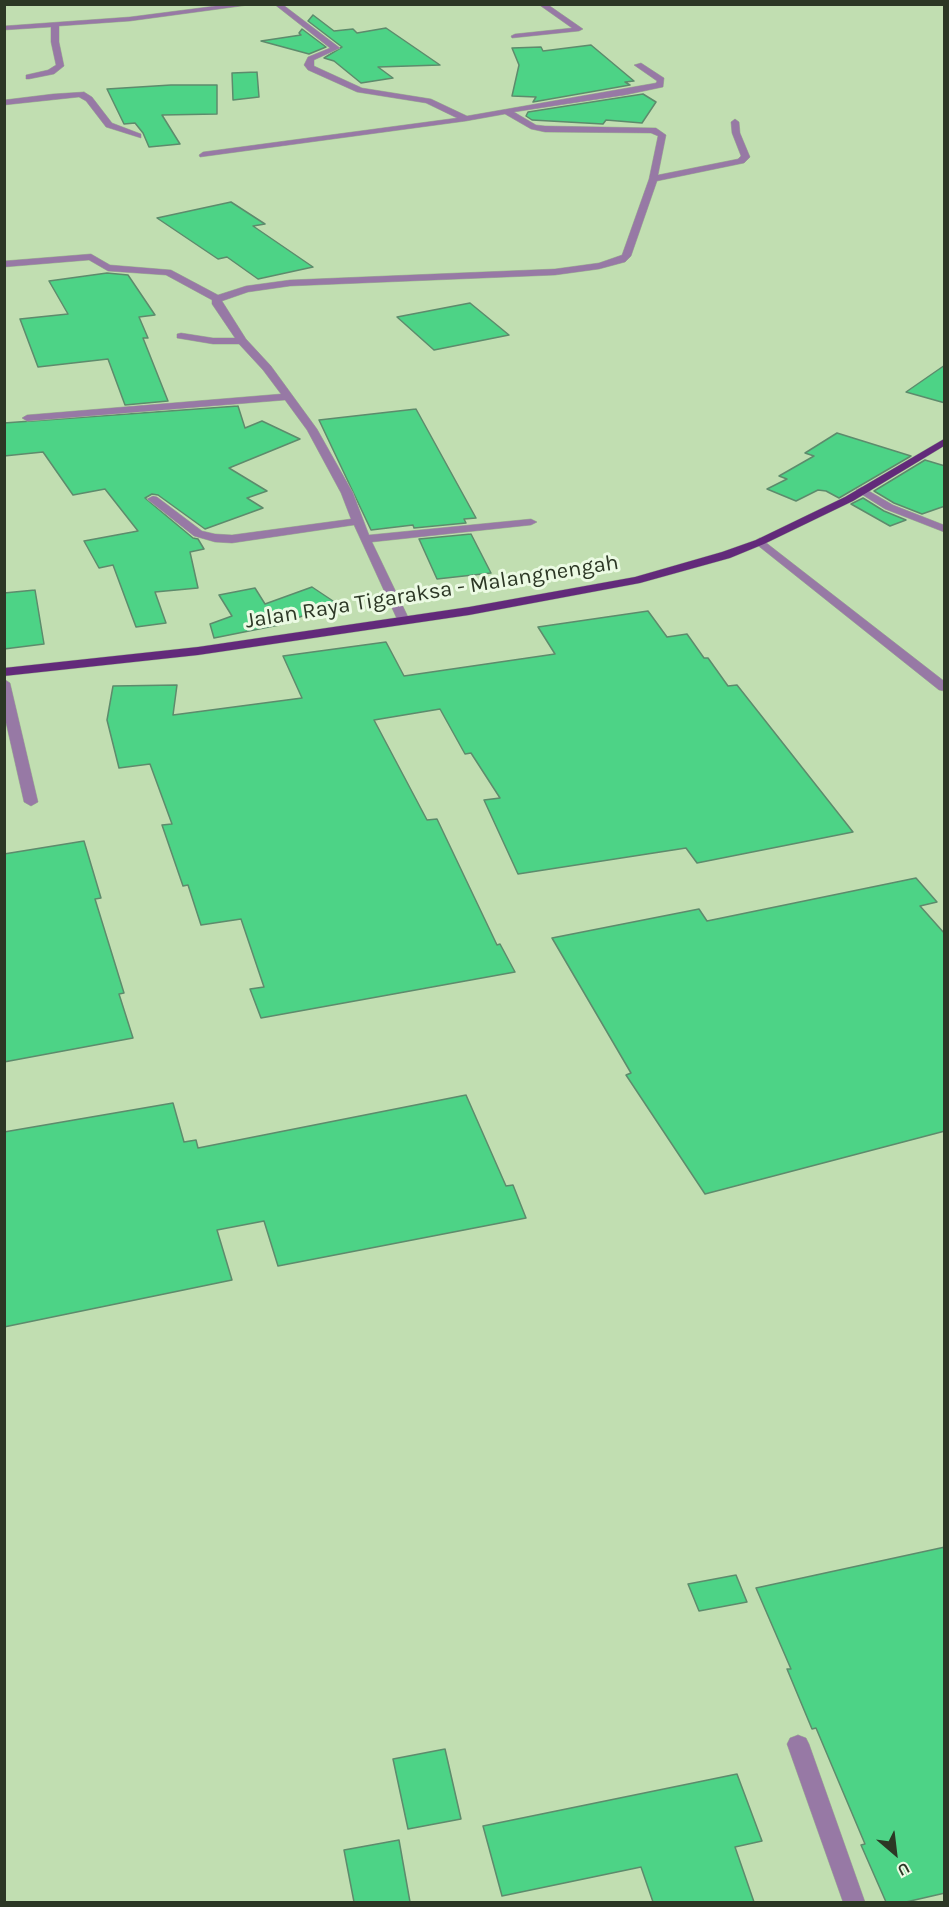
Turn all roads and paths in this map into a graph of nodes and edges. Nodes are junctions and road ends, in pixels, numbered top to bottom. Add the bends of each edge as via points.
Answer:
1 (253, 4) edge
2 (277, 4) edge
3 (541, 4) edge
4 (54, 24) junction
5 (4, 28) edge
6 (515, 36) dead end
7 (639, 65) dead end
8 (29, 77) dead end
9 (4, 103) edge
10 (507, 112) junction
11 (466, 119) junction
12 (735, 123) dead end
13 (138, 136) dead end
14 (203, 155) dead end
15 (653, 179) junction
16 (4, 264) edge
17 (217, 299) junction
18 (181, 336) dead end
19 (242, 341) junction
20 (287, 396) junction
21 (27, 418) dead end
22 (945, 442) edge
23 (862, 490) junction
24 (153, 499) dead end
25 (358, 521) junction
26 (531, 522) dead end
27 (945, 529) edge
28 (365, 539) junction
29 (760, 542) junction
30 (403, 620) junction
31 (4, 672) edge
32 (4, 683) edge
33 (945, 687) edge
34 (31, 802) dead end
35 (798, 1744) dead end
36 (854, 1902) edge

1 - 4 street
2 - 11 street via 336,48 311,59 311,68 360,90 428,101
3 - 6 street via 579,29
4 - 5 street
4 - 8 street via 60,66
7 - 10 street via 661,80 660,85
9 - 13 street via 72,93 83,95 109,125
10 - 11 street
10 - 15 street via 545,129 659,132 662,135
11 - 14 street
12 - 15 street via 735,133 746,157 741,161
15 - 17 street via 626,256 610,264 555,272 290,283 246,289
16 - 17 street via 91,257 108,268 168,272
17 - 19 street
18 - 19 street
19 - 20 street
20 - 21 street
20 - 25 street via 312,429
22 - 23 main road, Jalan Raya Tigaraksa - Malangnengah
23 - 27 street via 890,507
23 - 29 main road, Jalan Raya Tigaraksa - Malangnengah
24 - 25 street via 198,534 215,538
25 - 28 street
26 - 28 street
28 - 30 street
29 - 30 main road, Jalan Raya Tigaraksa - Malangnengah via 706,561 591,590
29 - 33 street
30 - 31 main road, Jalan Raya Tigaraksa - Malangnengah via 198,651
32 - 34 street
35 - 36 street

